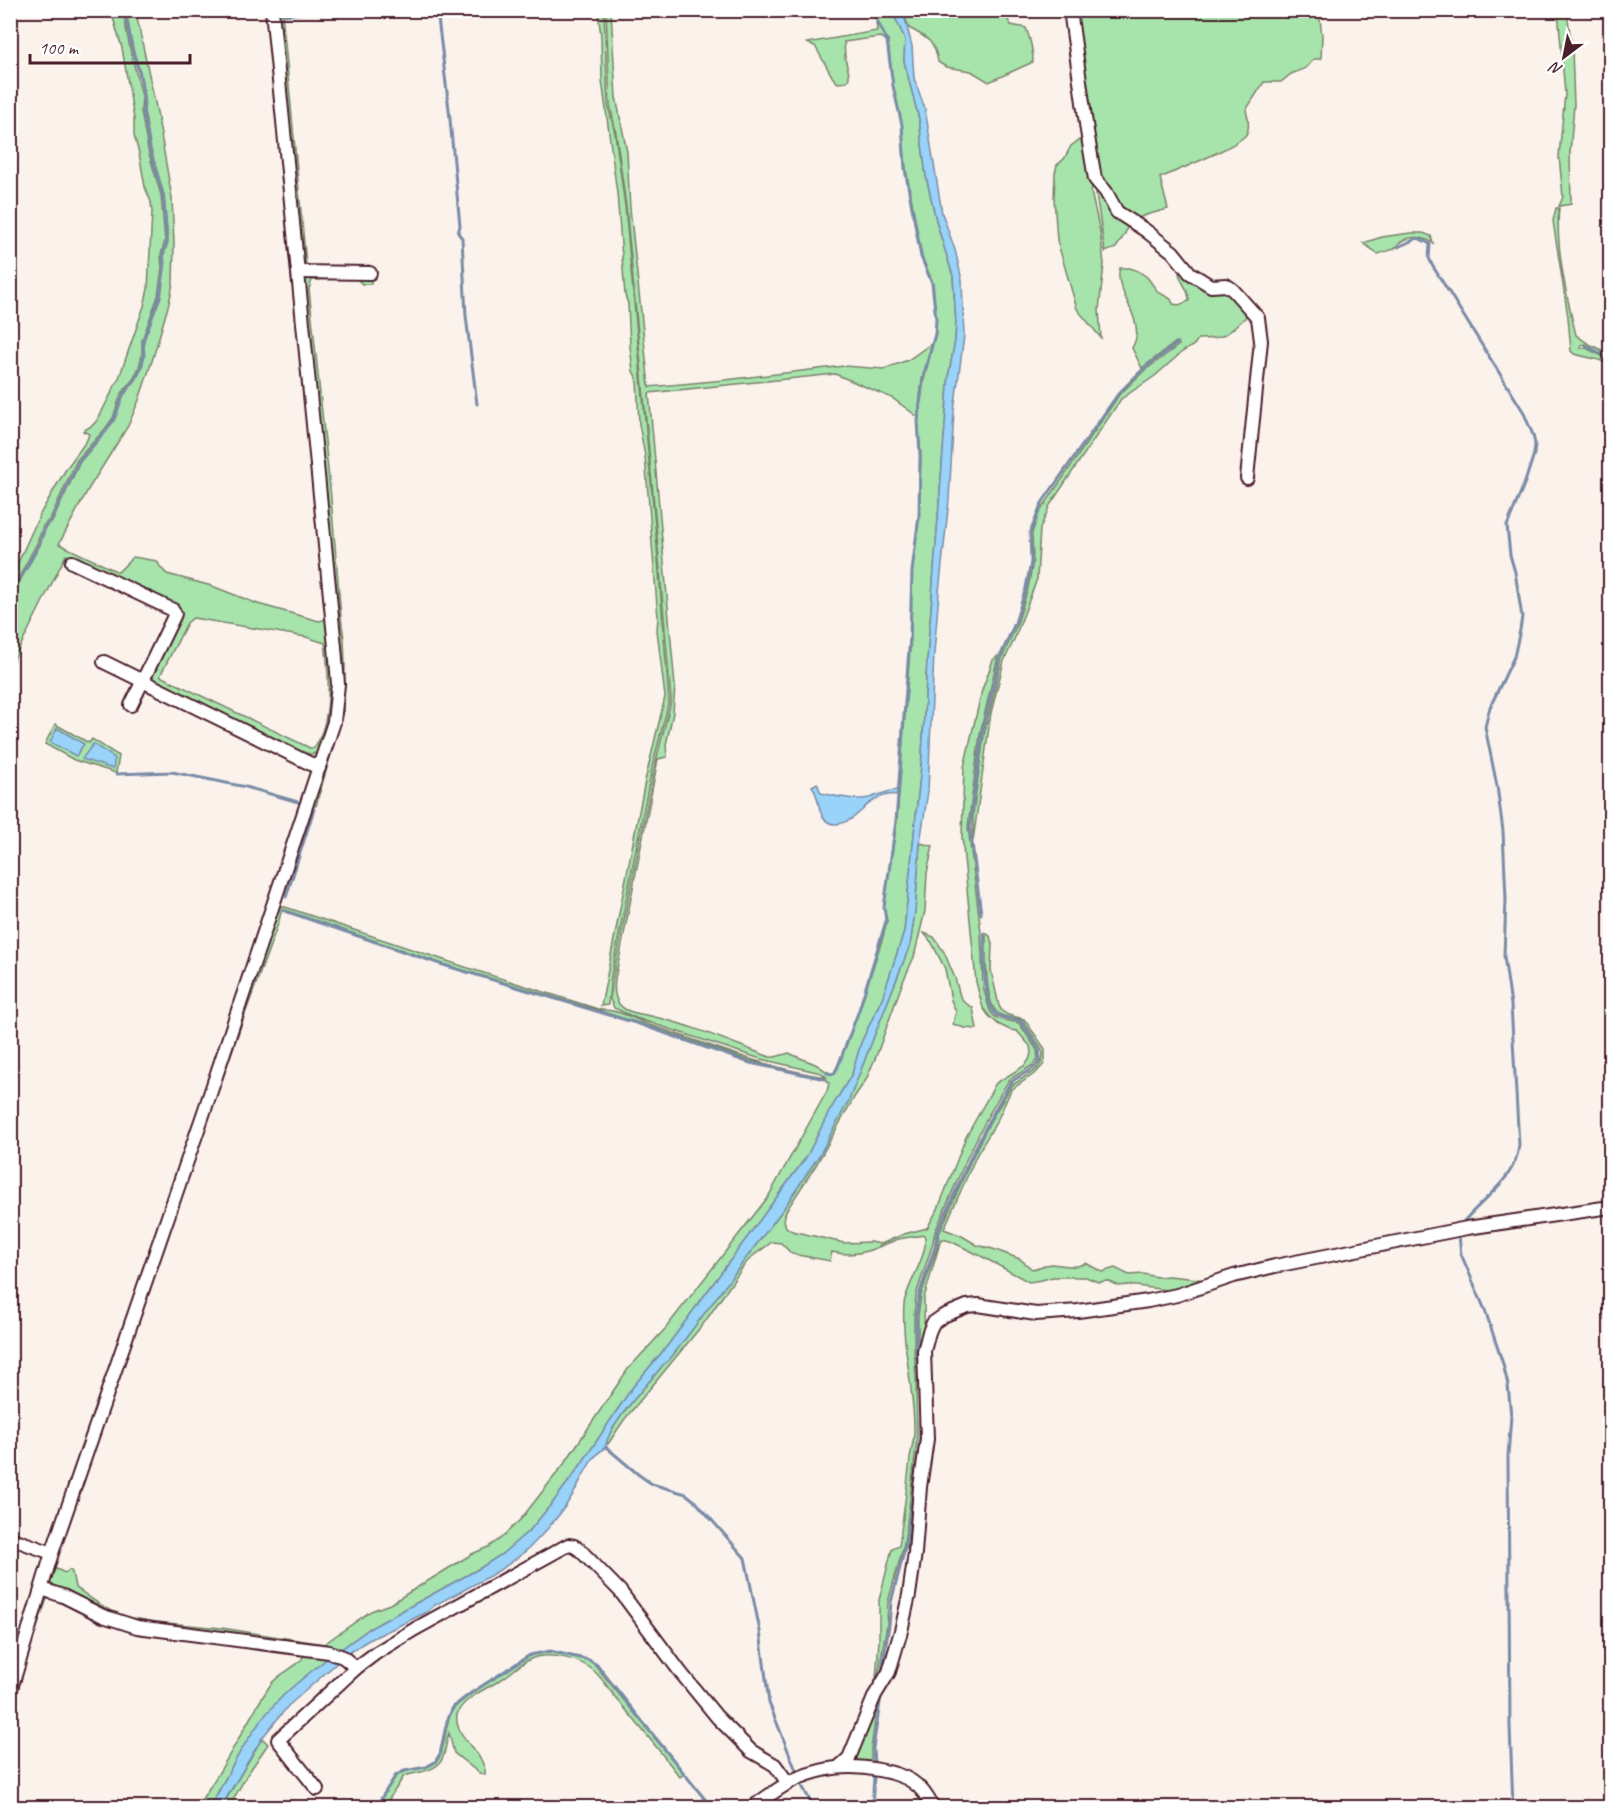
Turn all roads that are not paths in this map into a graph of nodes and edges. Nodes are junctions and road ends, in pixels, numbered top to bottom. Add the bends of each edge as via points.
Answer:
1 (272, 10) edge
2 (1070, 10) edge
3 (299, 272) junction
4 (370, 273) dead end
5 (1247, 478) dead end
6 (72, 562) dead end
7 (104, 662) dead end
8 (143, 681) junction
9 (131, 705) dead end
10 (319, 768) junction
11 (1611, 1207) edge
12 (10, 1538) edge
13 (52, 1553) junction
14 (42, 1589) junction
15 (356, 1668) junction
16 (10, 1692) edge
17 (840, 1767) junction
18 (789, 1783) junction
19 (317, 1789) dead end
20 (751, 1808) edge
21 (933, 1808) edge

1 - 3 street
2 - 5 street via 1095,179 1117,212 1173,252 1190,273 1211,285 1226,285 1233,290 1258,318 1260,341
3 - 4 street
3 - 10 street via 338,684 334,722
6 - 8 street via 173,610 175,617
7 - 8 street
8 - 9 street
8 - 10 street
10 - 13 street
11 - 17 street via 1467,1228 1255,1270 1148,1301 1036,1314 967,1306 933,1323 924,1351 927,1438 909,1595 889,1672 849,1758
12 - 13 street
13 - 14 street
14 - 15 street via 137,1628 329,1652
14 - 16 street
15 - 18 street via 415,1629 560,1549 574,1546 620,1590 717,1717 751,1751 774,1765
15 - 19 street via 278,1740
17 - 18 street
17 - 21 street via 897,1773 921,1789
18 - 20 street

